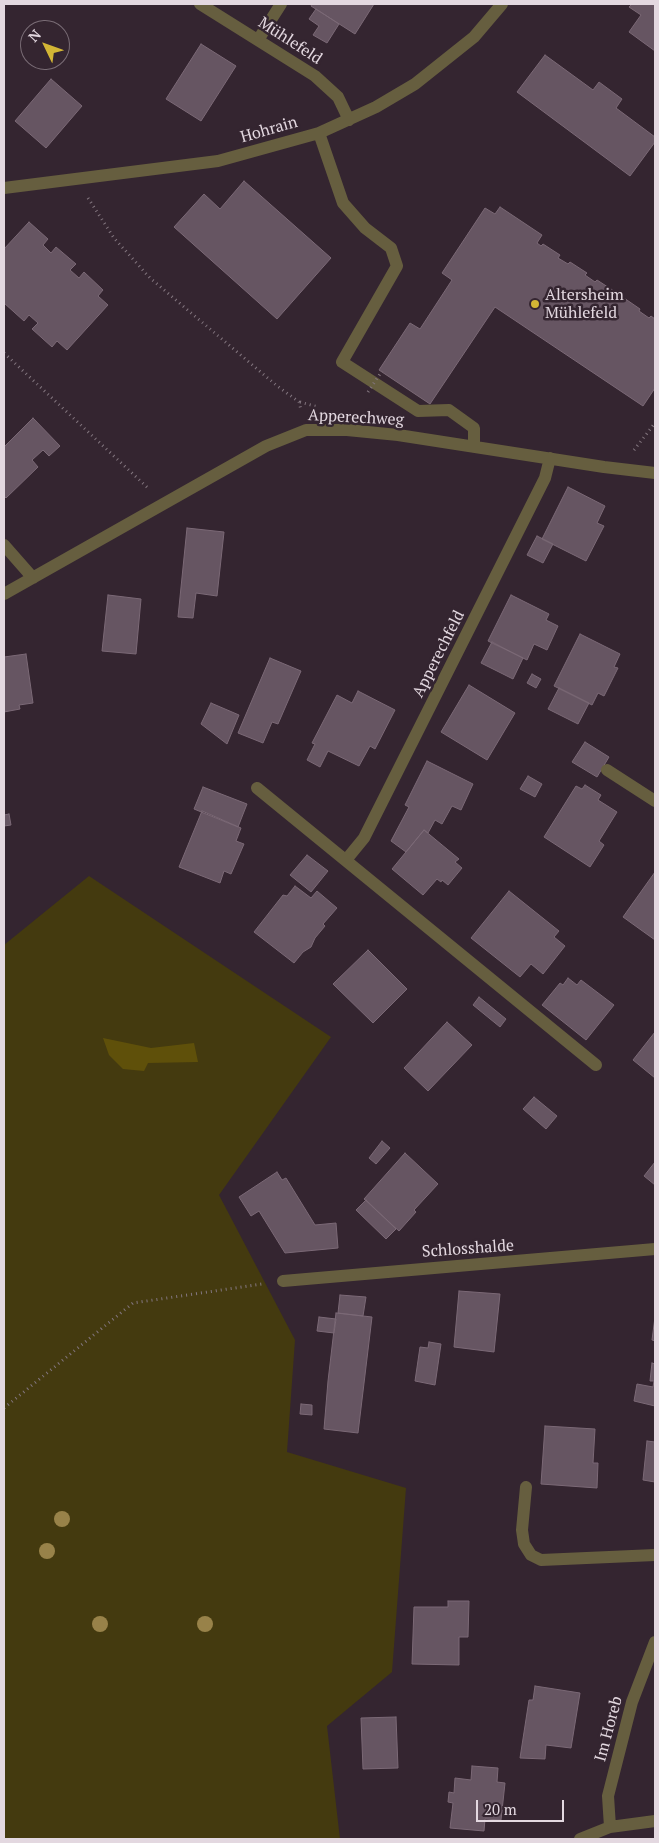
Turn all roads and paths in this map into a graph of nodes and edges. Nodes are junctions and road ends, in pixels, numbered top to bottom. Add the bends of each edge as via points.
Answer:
1 (200, 4) edge
2 (281, 4) edge
3 (502, 4) edge
4 (258, 40) junction
5 (349, 120) junction
6 (319, 133) junction
7 (81, 179) junction
8 (4, 188) edge
9 (4, 352) edge
10 (382, 371) dead end
11 (368, 392) dead end
12 (655, 423) edge
13 (306, 430) junction
14 (474, 447) junction
15 (550, 458) junction
16 (630, 470) junction
17 (655, 473) edge
18 (164, 504) junction
19 (4, 545) edge
20 (33, 578) junction
21 (4, 594) edge
22 (607, 770) dead end
23 (257, 788) dead end
24 (655, 801) edge
25 (346, 860) junction
26 (596, 1065) dead end
27 (655, 1249) edge
28 (283, 1281) joint
29 (4, 1408) edge
30 (526, 1487) dead end
31 (655, 1555) edge
32 (655, 1642) edge
33 (655, 1821) edge
34 (610, 1828) junction
35 (580, 1839) edge

1 - 4 street, Mühlefeld
2 - 4 street
3 - 5 street, Hohrain via 474,37 415,84
4 - 5 street, Mühlefeld via 315,76 338,97
5 - 6 street, Hohrain
6 - 7 street, Hohrain via 218,162
6 - 14 street via 343,203 365,228 391,248 397,266 342,362 418,410 449,410 474,428
7 - 8 street, Hohrain
7 - 13 path via 88,200 114,238 150,278 300,402
9 - 18 path
10 - 11 path, bridge
12 - 16 path via 633,453
13 - 14 street, Apperechweg via 398,435
13 - 18 street, Apperechweg via 266,446
14 - 15 street, Apperechweg
15 - 16 street, Apperechweg
15 - 25 street, Apperechfeld via 545,478 369,829
16 - 17 street, Apperechweg
18 - 20 street, Apperechweg
19 - 20 street
20 - 21 street, Apperechweg
22 - 24 street
23 - 25 street
25 - 26 street
27 - 28 street, Schlosshalde
28 - 29 path via 133,1303
30 - 31 street via 524,1544 541,1560
32 - 34 street, Im Horeb via 632,1702 608,1796
33 - 34 street
34 - 35 street

